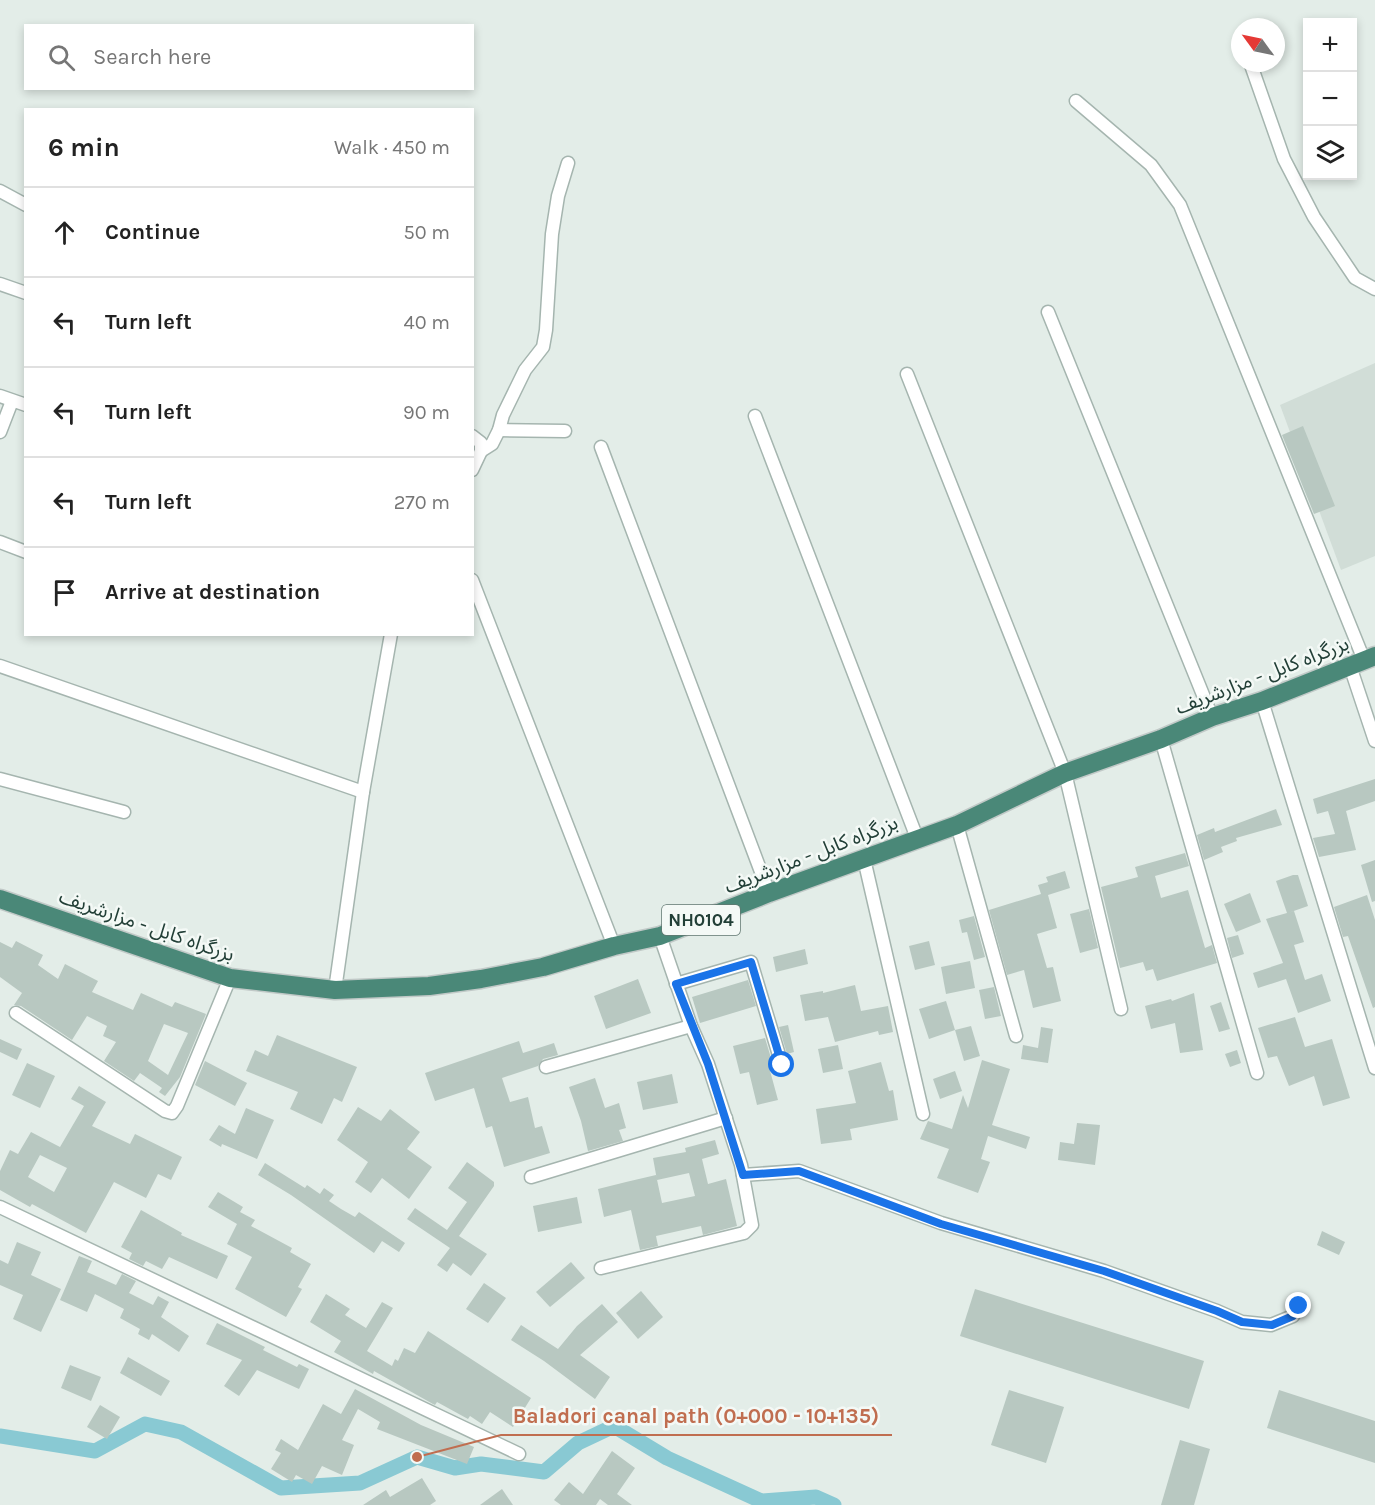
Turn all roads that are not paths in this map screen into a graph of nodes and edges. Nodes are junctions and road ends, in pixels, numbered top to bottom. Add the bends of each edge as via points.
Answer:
1 (1253, 72) edge
2 (1076, 101) dead end
3 (568, 163) dead end
4 (0, 191) edge
5 (24, 204) edge
6 (0, 284) edge
7 (1375, 289) edge
8 (24, 292) edge
9 (1048, 312) dead end
10 (907, 374) dead end
11 (6, 398) edge
12 (24, 404) edge
13 (755, 416) dead end
14 (499, 430) junction
15 (565, 431) dead end
16 (0, 432) edge
17 (474, 438) edge
18 (601, 447) dead end
19 (481, 451) junction
20 (474, 466) edge
21 (0, 542) edge
22 (24, 551) edge
23 (474, 585) edge
24 (391, 636) edge
25 (1363, 661) edge
26 (0, 666) edge
27 (1262, 701) junction
28 (1212, 717) junction
29 (1161, 739) junction
30 (1375, 741) edge
31 (1065, 773) junction
32 (0, 779) edge
33 (363, 792) junction
34 (124, 812) dead end
35 (957, 825) junction
36 (917, 838) junction
37 (864, 859) junction
38 (769, 893) junction
39 (0, 898) edge
40 (660, 936) junction
41 (614, 946) junction
42 (231, 978) junction
43 (676, 984) junction
44 (335, 990) junction
45 (1121, 1009) dead end
46 (16, 1013) dead end
47 (691, 1026) junction
48 (1016, 1036) dead end
49 (782, 1065) dead end
50 (546, 1066) dead end
51 (1375, 1068) edge
52 (1257, 1073) dead end
53 (923, 1114) dead end
54 (726, 1118) junction
55 (743, 1175) junction
56 (531, 1177) dead end
57 (0, 1207) edge
58 (601, 1268) dead end
59 (1299, 1306) dead end
60 (519, 1454) dead end

1 - 7 street via 1284,159 1314,217 1355,278
2 - 25 street via 1151,165 1180,206
3 - 14 street via 552,234 543,347 525,370
4 - 5 street
6 - 8 street
9 - 28 street
10 - 31 street
11 - 12 street
11 - 16 street
13 - 36 street
14 - 15 street
14 - 19 street via 492,444
17 - 19 street via 481,443
18 - 38 street
19 - 20 street
21 - 22 street
23 - 41 street
24 - 33 street
25 - 27 highway, بزرگراه کابل - مزارشریف / NH0104
25 - 30 street
26 - 33 street
27 - 28 highway, بزرگراه کابل - مزارشریف / NH0104
27 - 51 street
28 - 29 highway, بزرگراه کابل - مزارشریف / NH0104
29 - 31 highway, بزرگراه کابل - مزارشریف / NH0104
29 - 52 street
31 - 35 highway, بزرگراه کابل - مزارشریف / NH0104
31 - 45 street
32 - 34 street
33 - 44 street
35 - 36 highway, بزرگراه کابل - مزارشریف / NH0104
35 - 48 street
36 - 37 highway, بزرگراه کابل - مزارشریف / NH0104
37 - 38 highway, بزرگراه کابل - مزارشریف / NH0104
37 - 53 street
38 - 40 highway, بزرگراه کابل - مزارشریف / NH0104
39 - 42 highway, بزرگراه کابل - مزارشریف / NH0104
40 - 41 highway, بزرگراه کابل - مزارشریف / NH0104
40 - 43 street
41 - 44 highway, بزرگراه کابل - مزارشریف / NH0104 via 543,967 481,979 429,986
42 - 44 highway, بزرگراه کابل - مزارشریف / NH0104
42 - 46 street via 172,1113
43 - 47 street
43 - 49 street via 751,962
47 - 50 street
47 - 54 street
54 - 55 street
54 - 56 street
55 - 58 street via 752,1225 744,1233
55 - 59 street via 799,1171 941,1224 1104,1271 1242,1322 1272,1325 1293,1316
57 - 60 street

